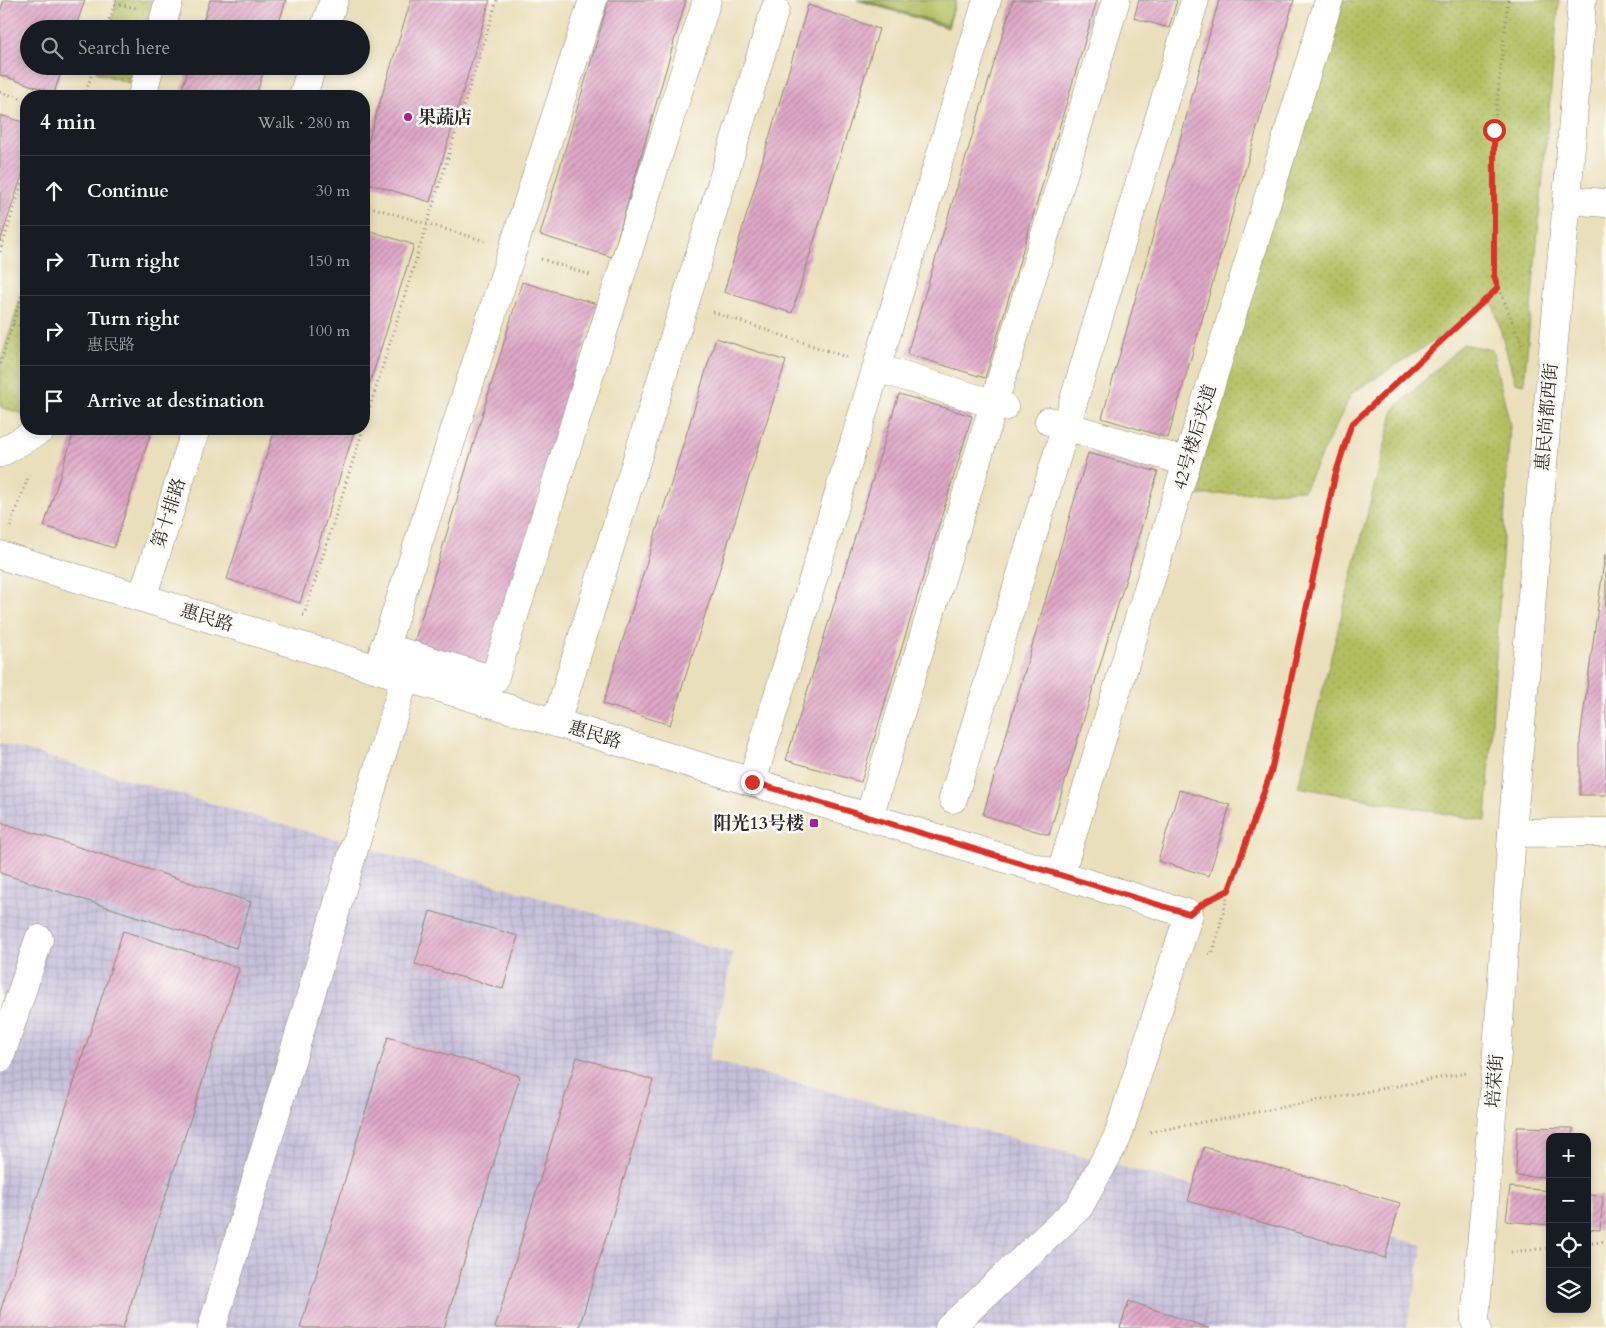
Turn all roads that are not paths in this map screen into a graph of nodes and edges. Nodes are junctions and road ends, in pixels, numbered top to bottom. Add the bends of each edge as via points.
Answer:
1 (169, 0) edge
2 (334, 0) edge
3 (593, 0) edge
4 (707, 0) edge
5 (987, 0) edge
6 (1116, 0) edge
7 (1195, 0) edge
8 (1329, 0) edge
9 (1582, 0) edge
10 (776, 9) dead end
11 (163, 20) edge
12 (327, 20) edge
13 (148, 75) edge
14 (309, 75) edge
15 (144, 90) edge
16 (305, 90) edge
17 (1567, 200) junction
18 (1606, 203) edge
19 (877, 368) junction
20 (999, 406) junction
21 (1057, 424) junction
22 (32, 435) edge
23 (194, 435) edge
24 (0, 453) edge
25 (1187, 462) junction
26 (2, 551) edge
27 (142, 598) junction
28 (381, 658) junction
29 (405, 677) junction
30 (556, 723) junction
31 (752, 782) junction
32 (953, 799) dead end
33 (869, 817) junction
34 (1606, 832) edge
35 (1512, 833) junction
36 (1060, 875) junction
37 (39, 939) dead end
38 (0, 1058) edge
39 (212, 1328) edge
40 (948, 1328) edge
41 (1477, 1328) edge

1 - 11 main road
2 - 12 main road
3 - 28 main road
4 - 28 main road via 494,680
5 - 19 main road
6 - 20 main road
7 - 21 main road
8 - 25 main road, 42号楼后夹道
9 - 17 main road, 惠民尚都西街
10 - 30 main road
13 - 15 main road
14 - 16 main road
17 - 18 main road
17 - 35 main road, 惠民尚都西街
19 - 20 main road
19 - 31 main road
20 - 33 main road
21 - 25 main road
21 - 32 main road
22 - 24 main road
23 - 27 main road, 第十排路
25 - 36 main road, 42号楼后夹道
26 - 27 main road, 惠民路
27 - 28 main road, 惠民路
28 - 29 main road, 惠民路
29 - 30 main road, 惠民路
29 - 39 main road
30 - 31 main road, 惠民路
31 - 33 main road, 惠民路
33 - 36 main road, 惠民路
34 - 35 main road
35 - 41 main road, 培荣街 via 1475,1320
36 - 40 main road, 惠民路 via 1189,914 1117,1138 1079,1207
37 - 38 main road

